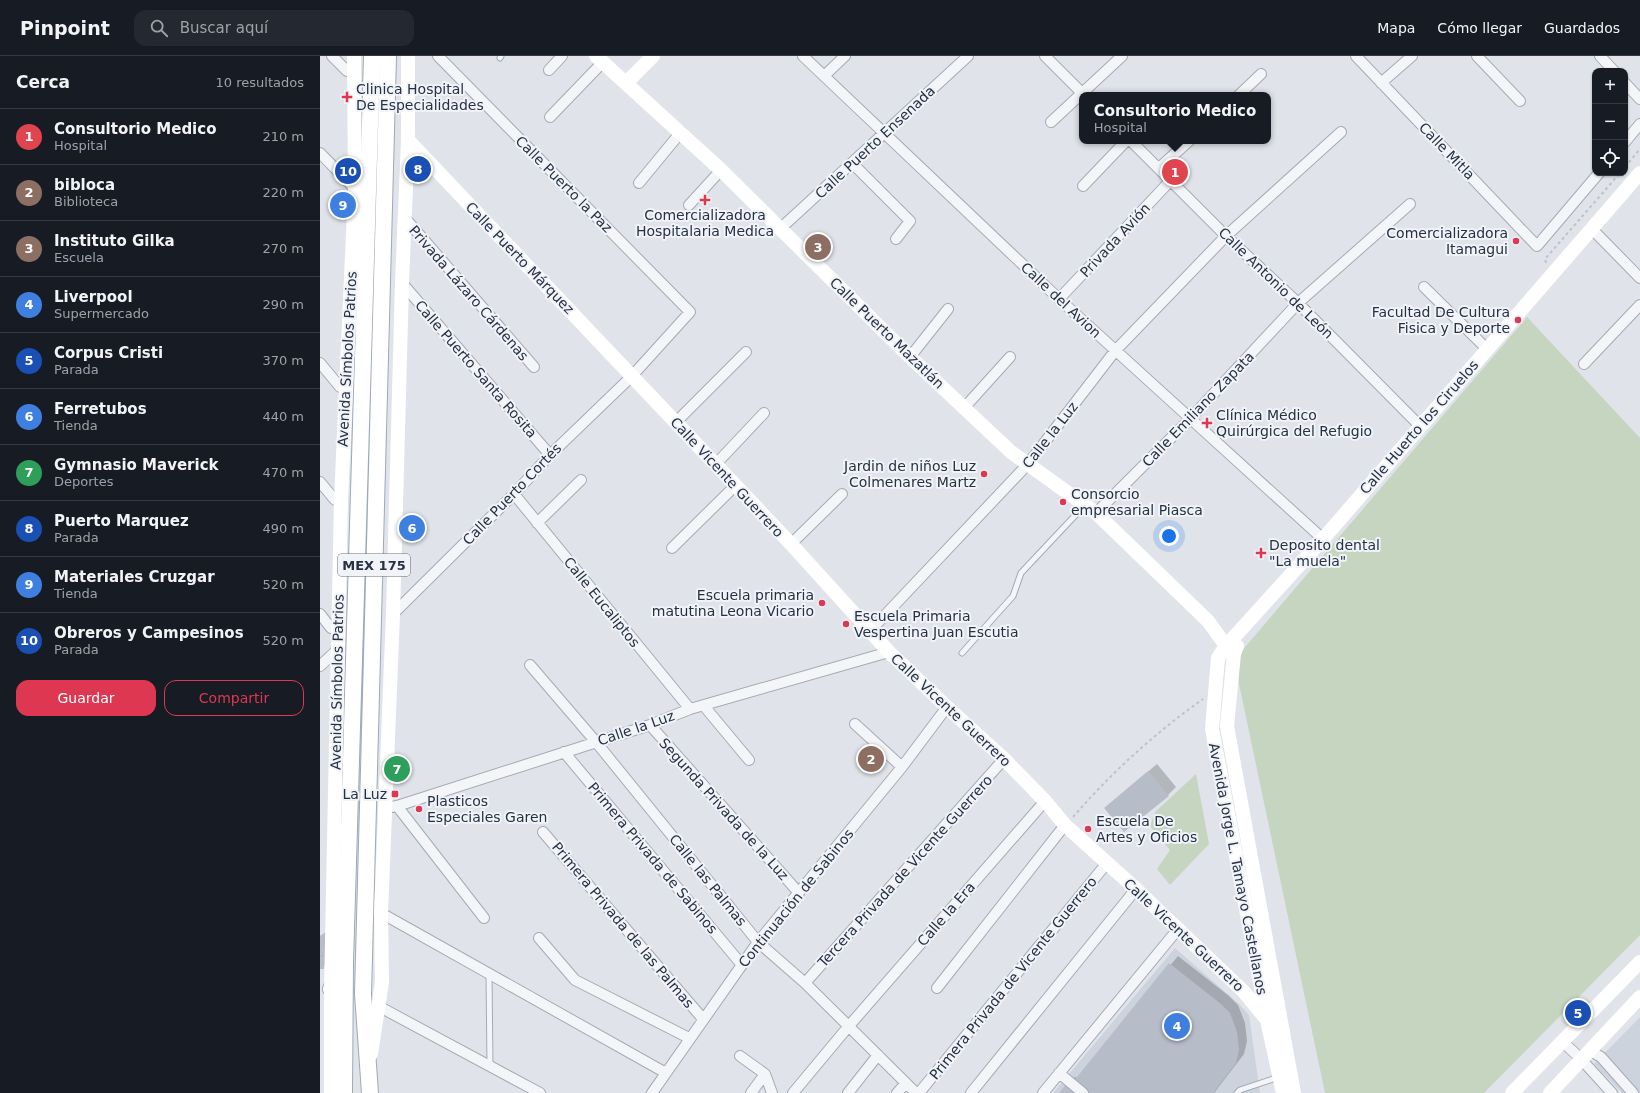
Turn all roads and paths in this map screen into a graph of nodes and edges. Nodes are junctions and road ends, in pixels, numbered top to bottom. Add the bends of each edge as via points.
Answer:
1 (332, 56) edge
2 (354, 56) edge
3 (372, 56) edge
4 (388, 56) edge
5 (408, 56) edge
6 (438, 56) edge
7 (562, 56) edge
8 (653, 56) edge
9 (803, 56) edge
10 (845, 56) edge
11 (968, 56) edge
12 (1045, 56) edge
13 (1122, 56) edge
14 (1356, 56) edge
15 (1412, 56) edge
16 (1477, 56) edge
17 (1600, 56) edge
18 (600, 59) edge
19 (1611, 68) edge
20 (549, 70) dead end
21 (354, 71) junction
22 (1261, 74) dead end
23 (824, 76) junction
24 (1381, 83) junction
25 (626, 84) junction
26 (1628, 86) edge
27 (1081, 92) edge
28 (1085, 92) edge
29 (1242, 92) edge
30 (1079, 98) edge
31 (1640, 99) edge
32 (1520, 101) dead end
33 (550, 117) dead end
34 (1052, 122) dead end
35 (1640, 124) edge
36 (681, 132) junction
37 (1341, 132) dead end
38 (885, 133) junction
39 (408, 140) junction
40 (1627, 140) edge
41 (1123, 144) edge
42 (1134, 144) edge
43 (1186, 144) edge
44 (1640, 149) edge
45 (320, 153) edge
46 (852, 163) junction
47 (1628, 163) edge
48 (1159, 168) junction
49 (721, 170) junction
50 (1640, 173) edge
51 (1596, 176) edge
52 (1617, 176) edge
53 (1171, 180) junction
54 (639, 183) dead end
55 (1082, 186) dead end
56 (355, 189) junction
57 (1410, 204) dead end
58 (689, 205) dead end
59 (405, 218) junction
60 (781, 228) junction
61 (1591, 228) junction
62 (1226, 236) junction
63 (896, 239) dead end
64 (1550, 276) junction
65 (1640, 278) edge
66 (402, 283) junction
67 (1424, 287) dead end
68 (1059, 299) junction
69 (1298, 303) junction
70 (1640, 305) edge
71 (948, 309) dead end
72 (690, 312) joint
73 (1487, 349) junction
74 (1115, 351) junction
75 (746, 352) dead end
76 (910, 356) junction
77 (1010, 357) dead end
78 (320, 363) edge
79 (1584, 364) dead end
80 (534, 367) dead end
81 (632, 376) junction
82 (346, 387) junction
83 (964, 408) junction
84 (764, 413) dead end
85 (1190, 419) junction
86 (676, 422) junction
87 (1420, 426) junction
88 (550, 455) junction
89 (1028, 464) junction
90 (715, 465) junction
91 (580, 480) dead end
92 (320, 482) edge
93 (735, 486) junction
94 (514, 494) junction
95 (842, 494) dead end
96 (341, 500) junction
97 (1090, 509) junction
98 (537, 523) junction
99 (1323, 539) junction
100 (791, 544) junction
101 (672, 548) dead end
102 (320, 614) edge
103 (393, 614) junction
104 (338, 629) junction
105 (870, 631) junction
106 (338, 649) junction
107 (1230, 650) junction
108 (889, 652) junction
109 (962, 653) dead end
110 (530, 665) dead end
111 (320, 666) edge
112 (1215, 690) junction
113 (704, 706) junction
114 (947, 707) junction
115 (690, 709) junction
116 (855, 724) dead end
117 (650, 725) junction
118 (596, 742) junction
119 (564, 752) junction
120 (1004, 759) junction
121 (749, 760) dead end
122 (902, 767) junction
123 (1044, 800) junction
124 (391, 807) junction
125 (1065, 825) junction
126 (543, 832) dead end
127 (1250, 853) junction
128 (1236, 856) junction
129 (1107, 863) junction
130 (1136, 889) junction
131 (798, 893) junction
132 (381, 913) junction
133 (484, 918) dead end
134 (1178, 929) junction
135 (539, 938) dead end
136 (758, 942) junction
137 (345, 962) junction
138 (1640, 962) edge
139 (742, 965) junction
140 (489, 973) junction
141 (806, 984) junction
142 (937, 988) dead end
143 (330, 989) junction
144 (1640, 997) edge
145 (378, 1006) junction
146 (703, 1019) junction
147 (1267, 1020) junction
148 (848, 1027) junction
149 (1283, 1031) junction
150 (689, 1038) junction
151 (1562, 1041) junction
152 (1585, 1054) junction
153 (878, 1055) junction
154 (740, 1056) dead end
155 (490, 1066) junction
156 (666, 1072) junction
157 (1059, 1073) junction
158 (368, 1074) junction
159 (765, 1074) junction
160 (1286, 1075) junction
161 (906, 1083) junction
162 (1239, 1092) edge
163 (330, 1093) edge
164 (344, 1093) edge
165 (370, 1093) edge
166 (540, 1093) edge
167 (652, 1093) edge
168 (751, 1093) edge
169 (772, 1093) edge
170 (794, 1093) edge
171 (848, 1093) edge
172 (898, 1093) edge
173 (916, 1093) edge
174 (919, 1093) edge
175 (971, 1093) edge
176 (1043, 1093) edge
177 (1083, 1093) edge
178 (1283, 1093) edge
179 (1294, 1093) edge
180 (1512, 1093) edge
181 (1550, 1093) edge
182 (1612, 1093) edge
183 (1633, 1093) edge

1 - 21 street via 347,71
2 - 21 street, Avenida Símbolos Patrios
3 - 137 main road, Avenida Símbolos Patrios / MEX 175
4 - 158 main road, MEX 175 via 363,994
5 - 39 street
6 - 72 street, Calle Puerto la Paz
7 - 20 street
8 - 25 street
9 - 23 street, Calle del Avion
10 - 23 street
11 - 38 street, Calle Puerto Ensenada
12 - 27 street
13 - 28 street
14 - 24 street, Calle Mitla
15 - 24 street
16 - 32 street
17 - 19 street
18 - 25 street, Calle Puerto Mazatlán
18 - 33 street
21 - 56 street, Avenida Símbolos Patrios
22 - 29 street
23 - 38 street, Calle del Avion
24 - 51 street, Calle Mitla via 1537,246
25 - 36 street, Calle Puerto Mazatlán
26 - 31 street
30 - 34 street
35 - 40 street
36 - 49 street, Calle Puerto Mazatlán
36 - 54 street
37 - 62 street, Calle la Luz
38 - 46 street, Calle Puerto Ensenada
38 - 68 street, Calle del Avion
39 - 59 street
39 - 81 street, Calle Puerto Márquez
41 - 55 street
42 - 48 street, Calle Antonio de León
43 - 48 street
44 - 47 path
45 - 56 street
46 - 60 street, Calle Puerto Ensenada
46 - 63 street via 910,221
48 - 53 street, Calle Antonio de León
49 - 58 street
49 - 60 street, Calle Puerto Mazatlán
50 - 61 street, Calle Huerto los Ciruelos
52 - 64 path via 1545,259
53 - 62 street, Calle Antonio de León
53 - 68 street, Privada Avión
56 - 82 street, Avenida Símbolos Patrios
57 - 69 street, Calle Emiliano Zapata
59 - 66 street
59 - 80 street, Privada Lázaro Cárdenas
60 - 76 street, Calle Puerto Mazatlán
61 - 64 street, Calle Huerto los Ciruelos
61 - 65 street
62 - 69 street, Calle Antonio de León
62 - 74 street, Calle la Luz
64 - 73 street, Calle Huerto los Ciruelos
66 - 88 street, Calle Puerto Santa Rosita
66 - 103 street
67 - 73 street
68 - 74 street, Calle del Avion
69 - 85 street, Calle Emiliano Zapata
69 - 87 street, Calle Antonio de León
70 - 79 street
71 - 76 street
72 - 81 street, Calle Puerto Cortés
73 - 87 street, Calle Huerto los Ciruelos
74 - 85 street, Calle del Avion
74 - 89 street, Calle la Luz
75 - 86 street
76 - 83 street, Calle Puerto Mazatlán
77 - 83 street
78 - 82 street via 340,387
81 - 86 street, Calle Vicente Guerrero
81 - 88 street, Calle Puerto Cortés
82 - 96 street, Avenida Símbolos Patrios
83 - 89 street, Calle Puerto Mazatlán via 1011,452
84 - 90 street
85 - 97 street, Calle Emiliano Zapata
85 - 99 street, Calle del Avion
86 - 90 street, Calle Vicente Guerrero
87 - 99 street, Calle Huerto los Ciruelos
88 - 94 street, Calle Puerto Cortés
89 - 97 street, Calle Puerto Mazatlán
89 - 105 street, Calle la Luz
90 - 93 street, Calle Vicente Guerrero
91 - 98 street
92 - 96 street via 335,500
93 - 100 street, Calle Vicente Guerrero
93 - 101 street
94 - 98 street, Calle Eucaliptos
94 - 103 street, Calle Puerto Cortés
95 - 100 street
96 - 104 street, Avenida Símbolos Patrios
97 - 107 street, Calle Puerto Mazatlán via 1208,621
97 - 109 lane via 1021,573 1013,596
98 - 115 street, Calle Eucaliptos
99 - 107 street, Calle Huerto los Ciruelos via 1245,626
100 - 105 street, Calle Vicente Guerrero
102 - 104 street via 331,628
103 - 124 street
104 - 106 street, Avenida Símbolos Patrios
105 - 108 street, Calle Vicente Guerrero
106 - 111 street
106 - 143 street, Avenida Símbolos Patrios
107 - 112 street, Avenida Jorge L. Tamayo Castellanos via 1218,658
107 - 127 street, Avenida Jorge L. Tamayo Castellanos via 1227,726
108 - 113 street, Calle la Luz
108 - 114 street, Calle Vicente Guerrero
110 - 118 street, Calle las Palmas
112 - 125 path via 1175,719 1099,786
112 - 128 street, Avenida Jorge L. Tamayo Castellanos via 1212,729
113 - 115 street, Calle la Luz
113 - 121 street
114 - 120 street, Calle Vicente Guerrero
114 - 122 street, Continuación de Sabinos
115 - 117 street, Calle la Luz
116 - 122 street
117 - 118 street, Calle la Luz
117 - 131 street, Segunda Privada de la Luz
118 - 119 street, Calle la Luz
118 - 136 street, Calle las Palmas
119 - 124 street, Calle la Luz
119 - 139 street, Primera Privada de Sabinos
120 - 123 street, Calle Vicente Guerrero
120 - 141 street, Tercera Privada de Vicente Guerrero
122 - 131 street, Continuación de Sabinos
123 - 125 street, Calle Vicente Guerrero
123 - 148 street, Calle la Era
124 - 132 street
124 - 133 street
125 - 129 street, Calle Vicente Guerrero
125 - 142 street
126 - 146 street, Primera Privada de las Palmas
127 - 128 street
127 - 149 street, Avenida Jorge L. Tamayo Castellanos
128 - 147 street, Avenida Jorge L. Tamayo Castellanos
129 - 130 street, Calle Vicente Guerrero
129 - 174 street, Primera Privada de Vicente Guerrero
130 - 134 street, Calle Vicente Guerrero
130 - 175 street
131 - 136 street, Continuación de Sabinos
132 - 140 street
132 - 145 street via 382,982
134 - 147 street, Calle Vicente Guerrero via 1244,992
134 - 157 street
135 - 150 street via 575,980
136 - 139 street, Continuación de Sabinos
136 - 141 street, Calle las Palmas
137 - 143 main road
137 - 164 main road, Avenida Símbolos Patrios / MEX 175
138 - 151 street
139 - 146 street, Continuación de Sabinos
140 - 155 lane
140 - 156 street
141 - 148 street, Calle las Palmas
143 - 163 street, Avenida Símbolos Patrios
144 - 152 street
145 - 155 street
145 - 158 street
146 - 150 street, Continuación de Sabinos
147 - 149 street, Calle Vicente Guerrero
147 - 160 street, Avenida Jorge L. Tamayo Castellanos
148 - 153 street, Calle las Palmas
148 - 170 street, Calle la Era
149 - 160 street, Avenida Jorge L. Tamayo Castellanos
150 - 156 street, Continuación de Sabinos
151 - 152 street
151 - 180 street
152 - 181 street
152 - 182 street
152 - 183 street via 1601,1057
153 - 161 street, Calle las Palmas
153 - 171 street
154 - 159 street
155 - 166 street
156 - 167 street, Continuación de Sabinos
157 - 176 street
157 - 177 street
158 - 165 main road, MEX 175
159 - 168 street
159 - 169 street
160 - 162 lane
160 - 178 street, Avenida Jorge L. Tamayo Castellanos
160 - 179 street, Avenida Jorge L. Tamayo Castellanos
161 - 172 street
161 - 173 street, Calle las Palmas

